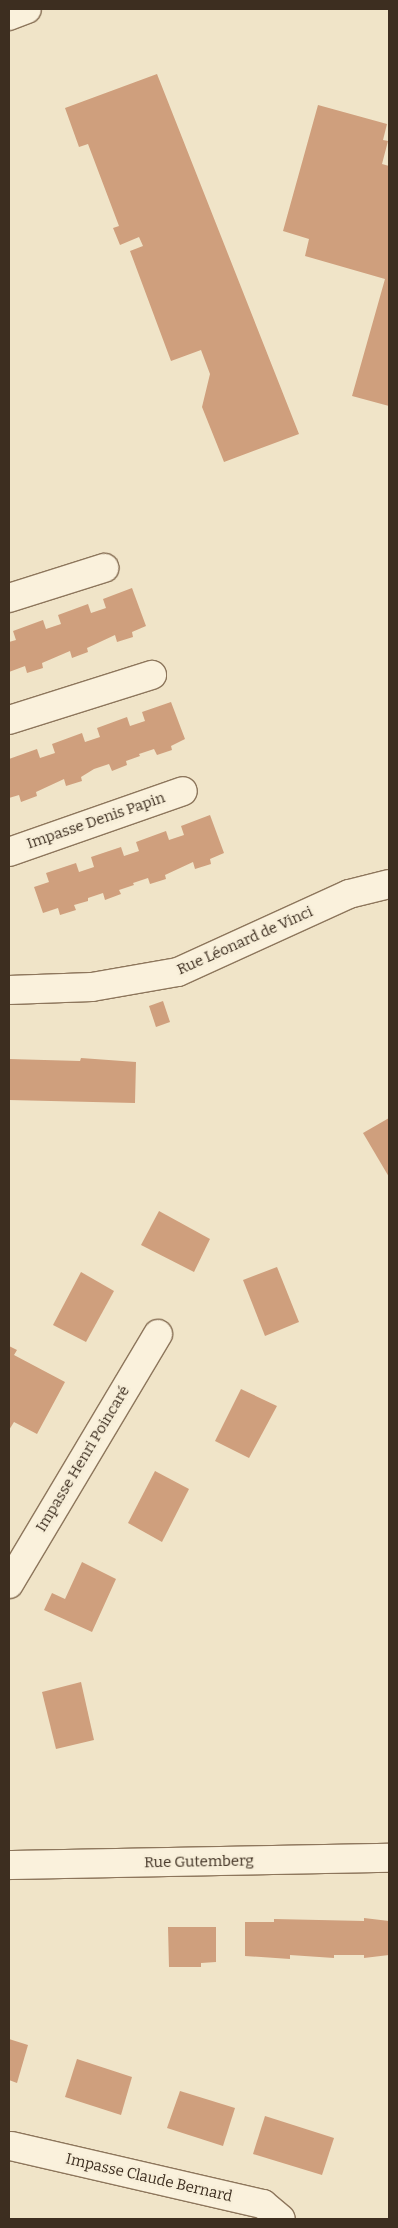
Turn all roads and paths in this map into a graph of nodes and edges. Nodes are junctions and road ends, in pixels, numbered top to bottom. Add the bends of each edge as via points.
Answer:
1 (27, 9) edge
2 (9, 16) edge
3 (104, 568) dead end
4 (9, 598) edge
5 (152, 675) dead end
6 (9, 720) edge
7 (183, 791) dead end
8 (9, 852) edge
9 (389, 884) edge
10 (9, 990) edge
11 (158, 1334) dead end
12 (9, 1584) edge
13 (389, 1858) edge
14 (9, 1865) edge
15 (11, 2146) dead end
16 (281, 2219) edge

1 - 2 street
3 - 4 street
5 - 6 street
7 - 8 street, Impasse Denis Papin
9 - 10 street, Rue Léonard de Vinci via 349,894 178,972 92,988
11 - 12 street, Impasse Henri Poincaré
13 - 14 street, Rue Gutemberg
15 - 16 street, Impasse Claude Bernard via 263,2204

